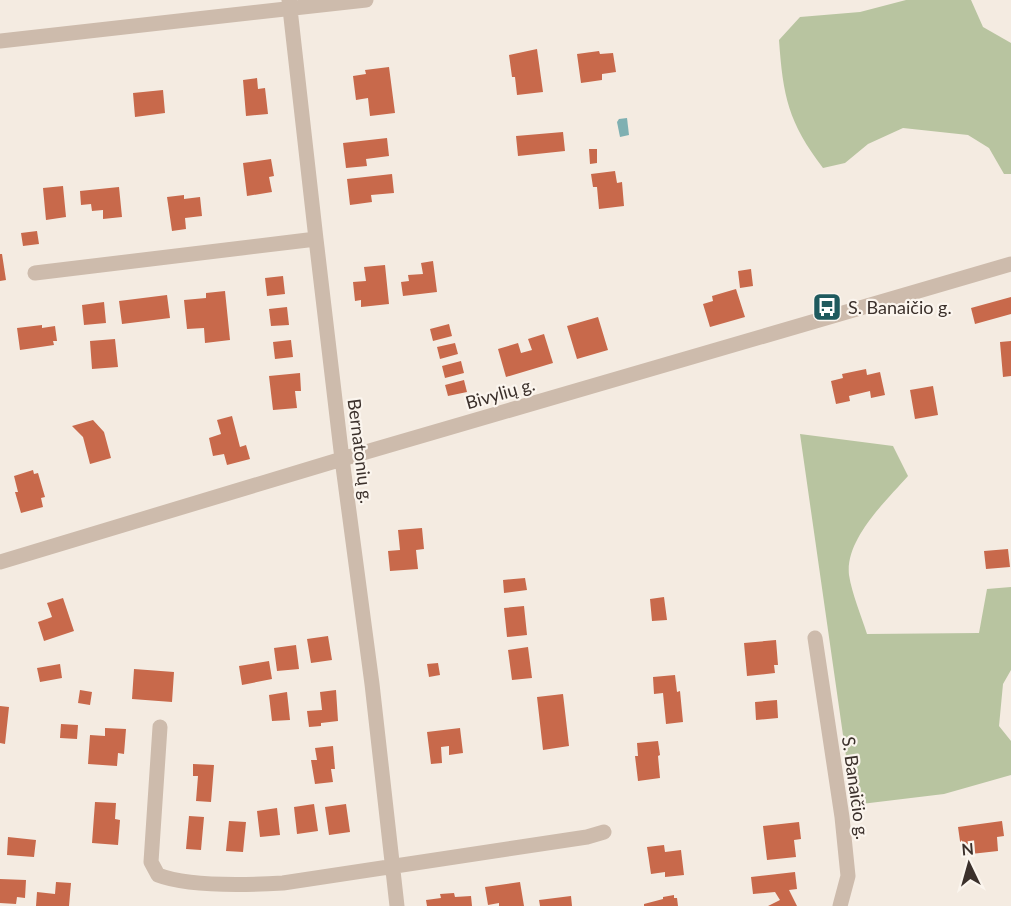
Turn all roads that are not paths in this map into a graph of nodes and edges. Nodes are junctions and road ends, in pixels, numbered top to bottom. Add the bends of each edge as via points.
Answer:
1 (366, 0) edge
2 (290, 5) edge
3 (0, 41) edge
4 (316, 238) junction
5 (1011, 264) edge
6 (35, 273) dead end
7 (342, 459) junction
8 (0, 562) edge
9 (815, 638) dead end
10 (160, 727) dead end
11 (604, 832) dead end
12 (392, 868) junction
13 (397, 906) edge
14 (840, 906) edge

1 - 2 street
2 - 3 street
2 - 4 street, Bernatonių g.
4 - 6 street
4 - 7 street, Bernatonių g.
5 - 7 street, Bivylių g.
7 - 8 street, Bivylių g.
7 - 12 street, Bernatonių g.
9 - 14 street, S. Banaičio g. via 843,820 848,876
10 - 12 street via 151,862 158,875 173,881 253,885
11 - 12 street
12 - 13 street, Bernatonių g.

